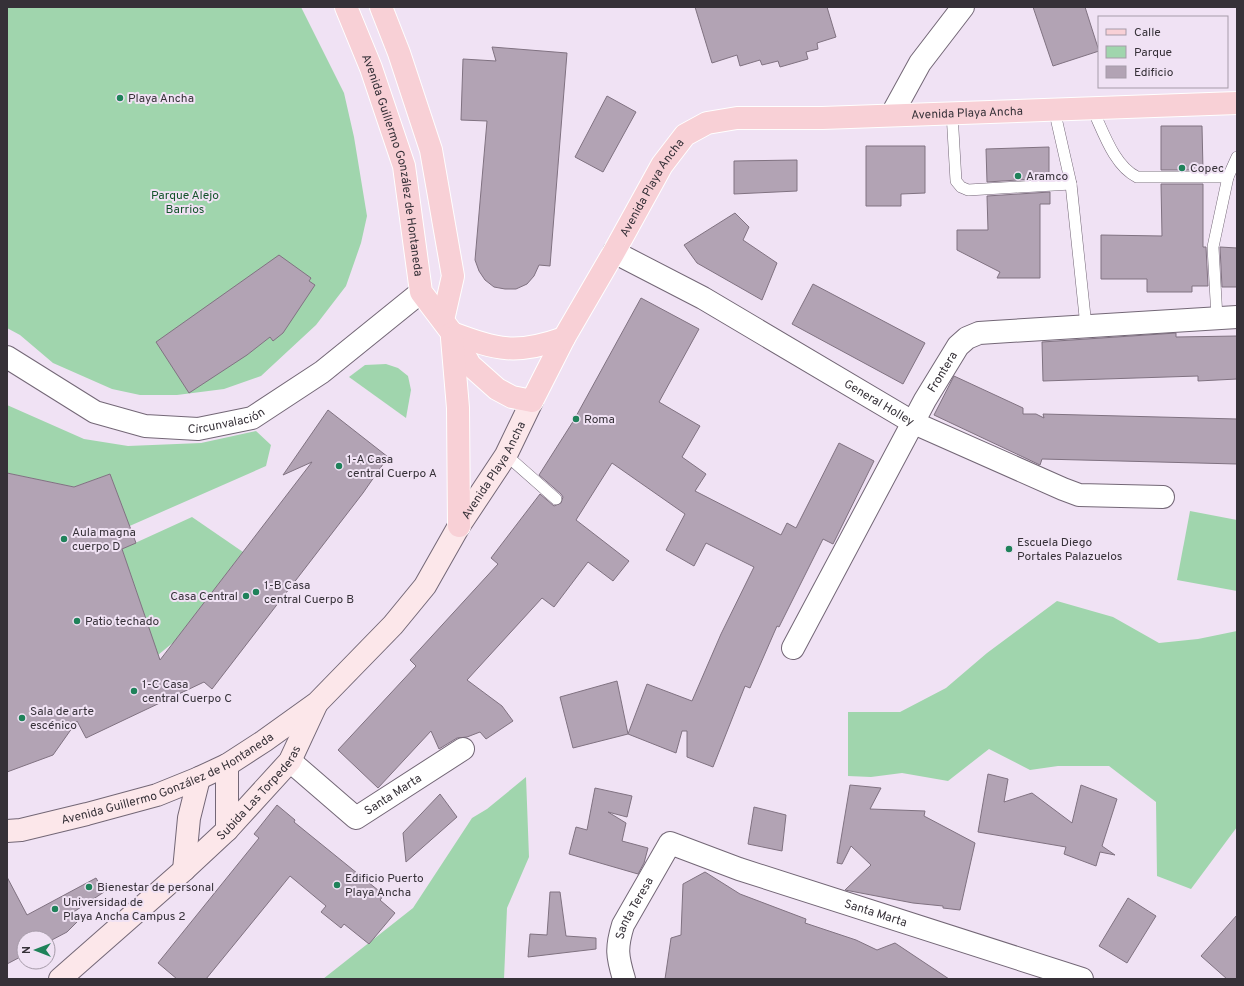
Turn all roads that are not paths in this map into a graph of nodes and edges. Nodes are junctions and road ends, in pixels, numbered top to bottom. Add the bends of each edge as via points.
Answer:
1 (346, 7) edge
2 (381, 7) edge
3 (963, 7) edge
4 (1237, 103) edge
5 (1092, 108) junction
6 (1054, 109) junction
7 (952, 113) junction
8 (892, 114) junction
9 (1237, 157) edge
10 (1228, 177) junction
11 (1071, 184) junction
12 (614, 252) junction
13 (421, 292) junction
14 (1227, 318) edge
15 (1086, 326) junction
16 (447, 327) junction
17 (564, 338) junction
18 (7, 357) edge
19 (532, 401) junction
20 (914, 422) junction
21 (506, 455) junction
22 (1163, 497) dead end
23 (556, 499) dead end
24 (459, 526) junction
25 (794, 648) dead end
26 (317, 703) junction
27 (463, 749) dead end
28 (290, 761) junction
29 (226, 765) junction
30 (199, 778) junction
31 (157, 795) junction
32 (189, 818) junction
33 (227, 830) junction
34 (7, 831) edge
35 (670, 843) joint
36 (184, 870) junction
37 (60, 979) edge
38 (624, 979) edge
39 (1082, 979) edge

1 - 13 main road, Avenida Guillermo González de Hontaneda via 371,68 404,166
2 - 16 main road via 431,150 453,276
3 - 8 street via 920,63
4 - 5 main road, Avenida Playa Ancha
5 - 6 main road, Avenida Playa Ancha
5 - 10 lane via 1107,140 1128,172 1138,177
6 - 7 main road, Avenida Playa Ancha
6 - 11 lane
7 - 8 main road, Avenida Playa Ancha
7 - 11 lane via 956,181 961,187 968,190
8 - 12 main road, Avenida Playa Ancha via 822,118 737,118 707,123 685,135 662,165
9 - 10 lane
10 - 14 lane via 1213,246
11 - 15 lane
12 - 17 main road, Avenida Playa Ancha
12 - 20 street, General Holley via 703,298
13 - 16 main road, Avenida Guillermo González de Hontaneda
13 - 18 street, Circunvalación via 322,372 252,418 198,429 144,426 95,412
14 - 15 street, Frontera
15 - 20 street, Frontera via 979,333 967,338 958,346
16 - 17 main road via 484,345 515,350 540,346
16 - 19 main road, Avenida Guillermo González de Hontaneda via 470,365 497,389 512,397
16 - 24 main road via 458,408
17 - 19 main road, Avenida Playa Ancha
19 - 21 main road, Avenida Playa Ancha
20 - 22 street, General Holley via 1079,495
20 - 25 street, Frontera
21 - 23 lane
21 - 24 main road, Avenida Playa Ancha
24 - 26 main road, Avenida Playa Ancha via 425,586 393,624
26 - 28 main road, Subida Las Torpederas
26 - 29 main road, Avenida Guillermo González de Hontaneda
27 - 28 street, Santa Marta via 356,818
28 - 33 main road, Subida Las Torpederas
29 - 30 main road, Avenida Guillermo González de Hontaneda
29 - 33 main road
30 - 31 main road, Avenida Guillermo González de Hontaneda
30 - 32 main road
31 - 32 main road
31 - 34 main road, Avenida Guillermo González de Hontaneda via 21,830
32 - 36 main road
33 - 36 main road, Subida Las Torpederas
35 - 38 street, Santa Teresa via 623,925 617,956
35 - 39 street, Santa Marta via 739,869
36 - 37 main road, Subida Las Torpederas

